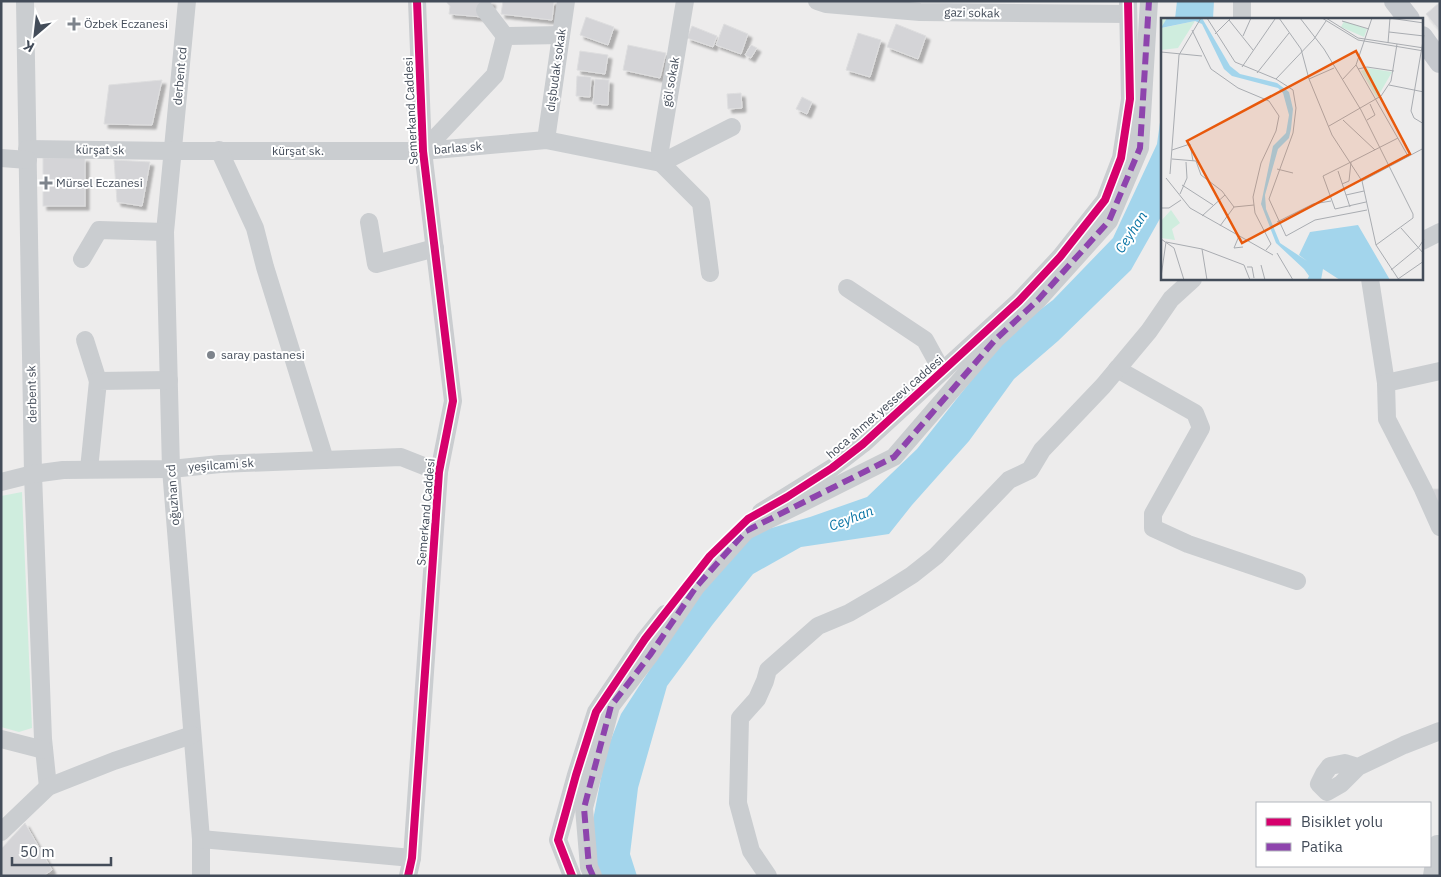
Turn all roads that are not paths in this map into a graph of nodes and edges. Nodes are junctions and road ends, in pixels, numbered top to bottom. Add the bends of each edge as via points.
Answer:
1 (25, 1) edge
2 (186, 1) edge
3 (416, 1) edge
4 (566, 1) edge
5 (685, 1) edge
6 (817, 1) edge
7 (1149, 1) edge
8 (1242, 1) edge
9 (1396, 1) edge
10 (1128, 8) edge
11 (485, 10) dead end
12 (1242, 18) edge
13 (1408, 18) edge
14 (560, 35) junction
15 (505, 36) junction
16 (732, 127) dead end
17 (546, 140) junction
18 (219, 150) junction
19 (173, 151) junction
20 (423, 151) junction
21 (27, 154) junction
22 (1, 158) edge
23 (661, 164) junction
24 (369, 222) dead end
25 (165, 232) junction
26 (1440, 232) edge
27 (1424, 240) edge
28 (435, 248) junction
29 (82, 259) dead end
30 (710, 273) dead end
31 (1192, 280) edge
32 (1370, 280) edge
33 (847, 288) dead end
34 (85, 340) dead end
35 (1117, 369) junction
36 (942, 371) junction
37 (1440, 371) edge
38 (170, 380) junction
39 (98, 381) junction
40 (1386, 382) junction
41 (325, 460) junction
42 (89, 469) junction
43 (171, 469) junction
44 (439, 472) junction
45 (33, 474) junction
46 (1, 482) edge
47 (1440, 527) edge
48 (1297, 581) dead end
49 (1440, 732) edge
50 (192, 735) junction
51 (1, 739) edge
52 (44, 750) junction
53 (1358, 767) dead end
54 (48, 787) junction
55 (1, 832) edge
56 (201, 839) junction
57 (1439, 839) edge
58 (412, 858) junction
59 (202, 876) edge
60 (408, 876) edge
61 (572, 876) edge
62 (593, 876) edge
63 (768, 876) edge
64 (1432, 876) edge

1 - 21 street, derbent sk
2 - 19 street, derbent cd
3 - 20 street, Semerkand Caddesi
4 - 14 street, dışbudak sokak
5 - 23 street, göl sokak via 660,150
6 - 10 street, gazi sokak via 920,12
7 - 62 street via 1140,148 1108,221 1038,300 995,340 894,457 746,531 696,587 611,706 584,808 589,867
8 - 12 street
9 - 13 main road
10 - 36 street, hoca ahmet yessevi caddesi via 1130,99 1121,158 1105,200 1060,257 1019,301
11 - 15 street
14 - 15 street
14 - 17 street, dışbudak sokak
15 - 20 street, barlas sk via 495,76
16 - 23 street
17 - 20 street, barlas sk
17 - 23 street, barlas sk
18 - 19 street, kürşat sk.
18 - 20 street, kürşat sk.
18 - 41 street via 255,228
19 - 21 street, kürşat sk
19 - 25 street, oğuzhan cd
20 - 28 street, Semerkand Caddesi
21 - 22 street, kürşat sk
21 - 45 street, derbent sk
23 - 30 street via 701,203
24 - 28 street via 376,264
25 - 29 street via 99,230
25 - 38 street, oğuzhan cd
26 - 27 street
28 - 44 street, Semerkand Caddesi via 453,401
31 - 35 street via 1172,299
32 - 40 street
33 - 36 street via 925,340
34 - 39 street
35 - 48 street via 1195,413 1201,428 1153,514 1153,528 1188,544
35 - 63 street via 1042,450 1030,470 1009,480 936,556 885,592 818,626 768,670 757,699 740,718 738,803 752,851
36 - 61 street, hoca ahmet yessevi caddesi via 863,444 832,468 748,519 710,556 645,640 596,712 576,775 558,840
37 - 40 street
38 - 39 street
38 - 43 street, oğuzhan cd
39 - 42 street
40 - 47 street via 1387,420
41 - 43 street, yeşilcami sk
41 - 44 street, yeşilcami sk via 401,458
42 - 43 street, yeşilcami sk
42 - 45 street, yeşilcami sk
43 - 50 street, oğuzhan cd
44 - 58 street, Semerkand Caddesi
45 - 46 street, yeşilcami sk
45 - 52 street, derbent sk
49 - 53 street
50 - 54 street
50 - 56 street, oğuzhan cd
51 - 52 street
52 - 54 street, derbent sk
54 - 55 street
56 - 58 street
56 - 59 street, oğuzhan cd
57 - 64 street
58 - 60 street, Semerkand Caddesi

